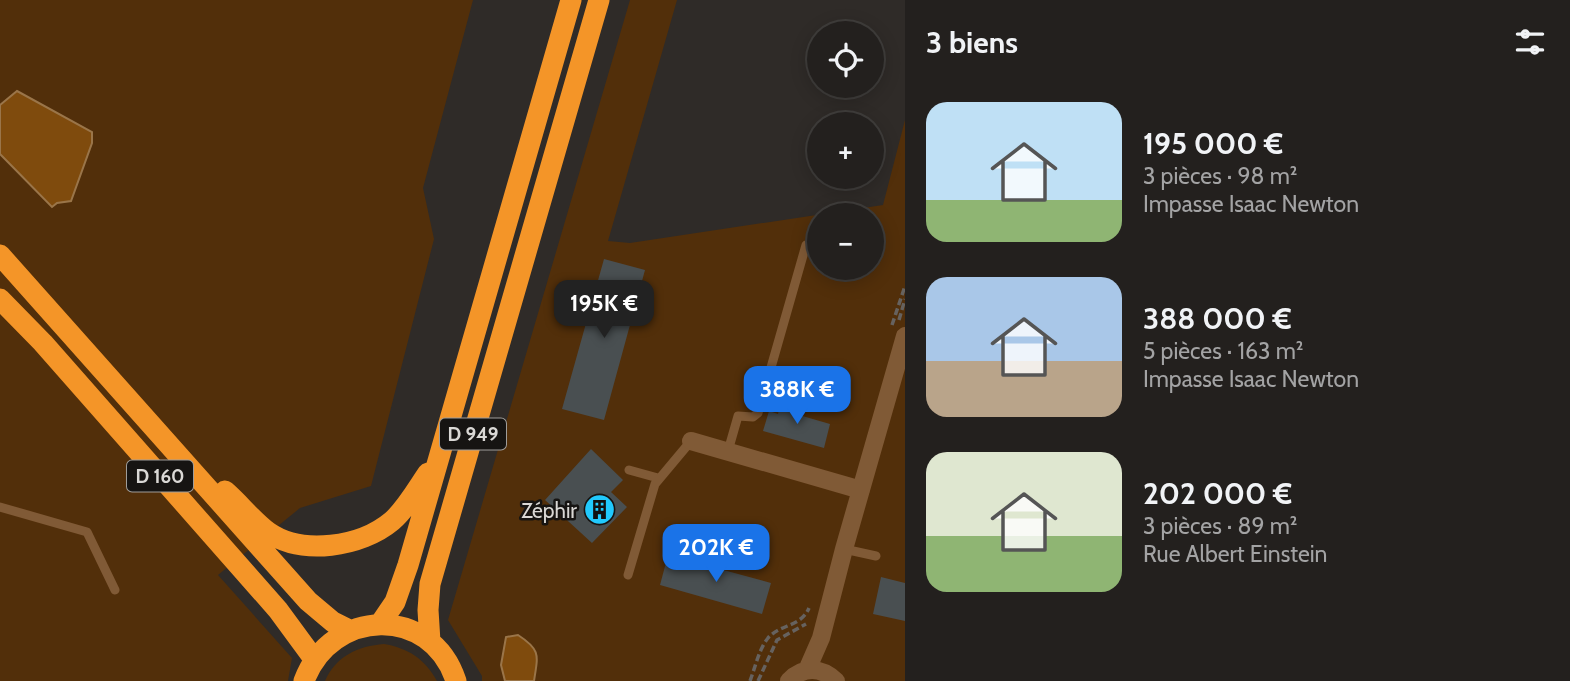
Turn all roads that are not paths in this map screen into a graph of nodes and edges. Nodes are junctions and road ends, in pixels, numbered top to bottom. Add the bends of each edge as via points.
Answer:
1 (571, 0) edge
2 (599, 0) edge
3 (806, 245) dead end
4 (0, 255) edge
5 (0, 299) edge
6 (905, 336) edge
7 (158, 433) junction
8 (691, 441) joint
9 (728, 451) junction
10 (439, 457) junction
11 (629, 470) dead end
12 (658, 478) junction
13 (861, 490) junction
14 (0, 507) edge
15 (844, 550) junction
16 (876, 556) dead end
17 (628, 575) dead end
18 (115, 590) dead end
19 (380, 624) junction
20 (349, 630) junction
21 (821, 639) junction
22 (430, 642) junction
23 (314, 659) junction
24 (807, 670) junction
25 (832, 677) edge
26 (304, 681) edge
27 (456, 681) edge
28 (789, 681) edge

1 - 10 highway, D 949
2 - 22 highway, D 949 via 430,584
3 - 9 lane via 758,413 738,416
4 - 7 highway, D 160
5 - 23 highway, D 160 via 278,610
6 - 13 street
7 - 10 highway via 268,532 311,545 349,542 379,530 402,510
7 - 20 highway, D 160 via 307,601
8 - 9 street
8 - 12 lane
9 - 13 street
10 - 19 highway, D 949 via 400,590
11 - 12 lane
12 - 17 lane
13 - 15 street
14 - 18 lane via 87,532
15 - 16 lane
15 - 21 street
19 - 20 highway
19 - 22 highway via 406,629
20 - 23 highway
21 - 24 street
21 - 25 street
22 - 27 highway via 443,655
23 - 26 highway
24 - 25 street
24 - 28 street

